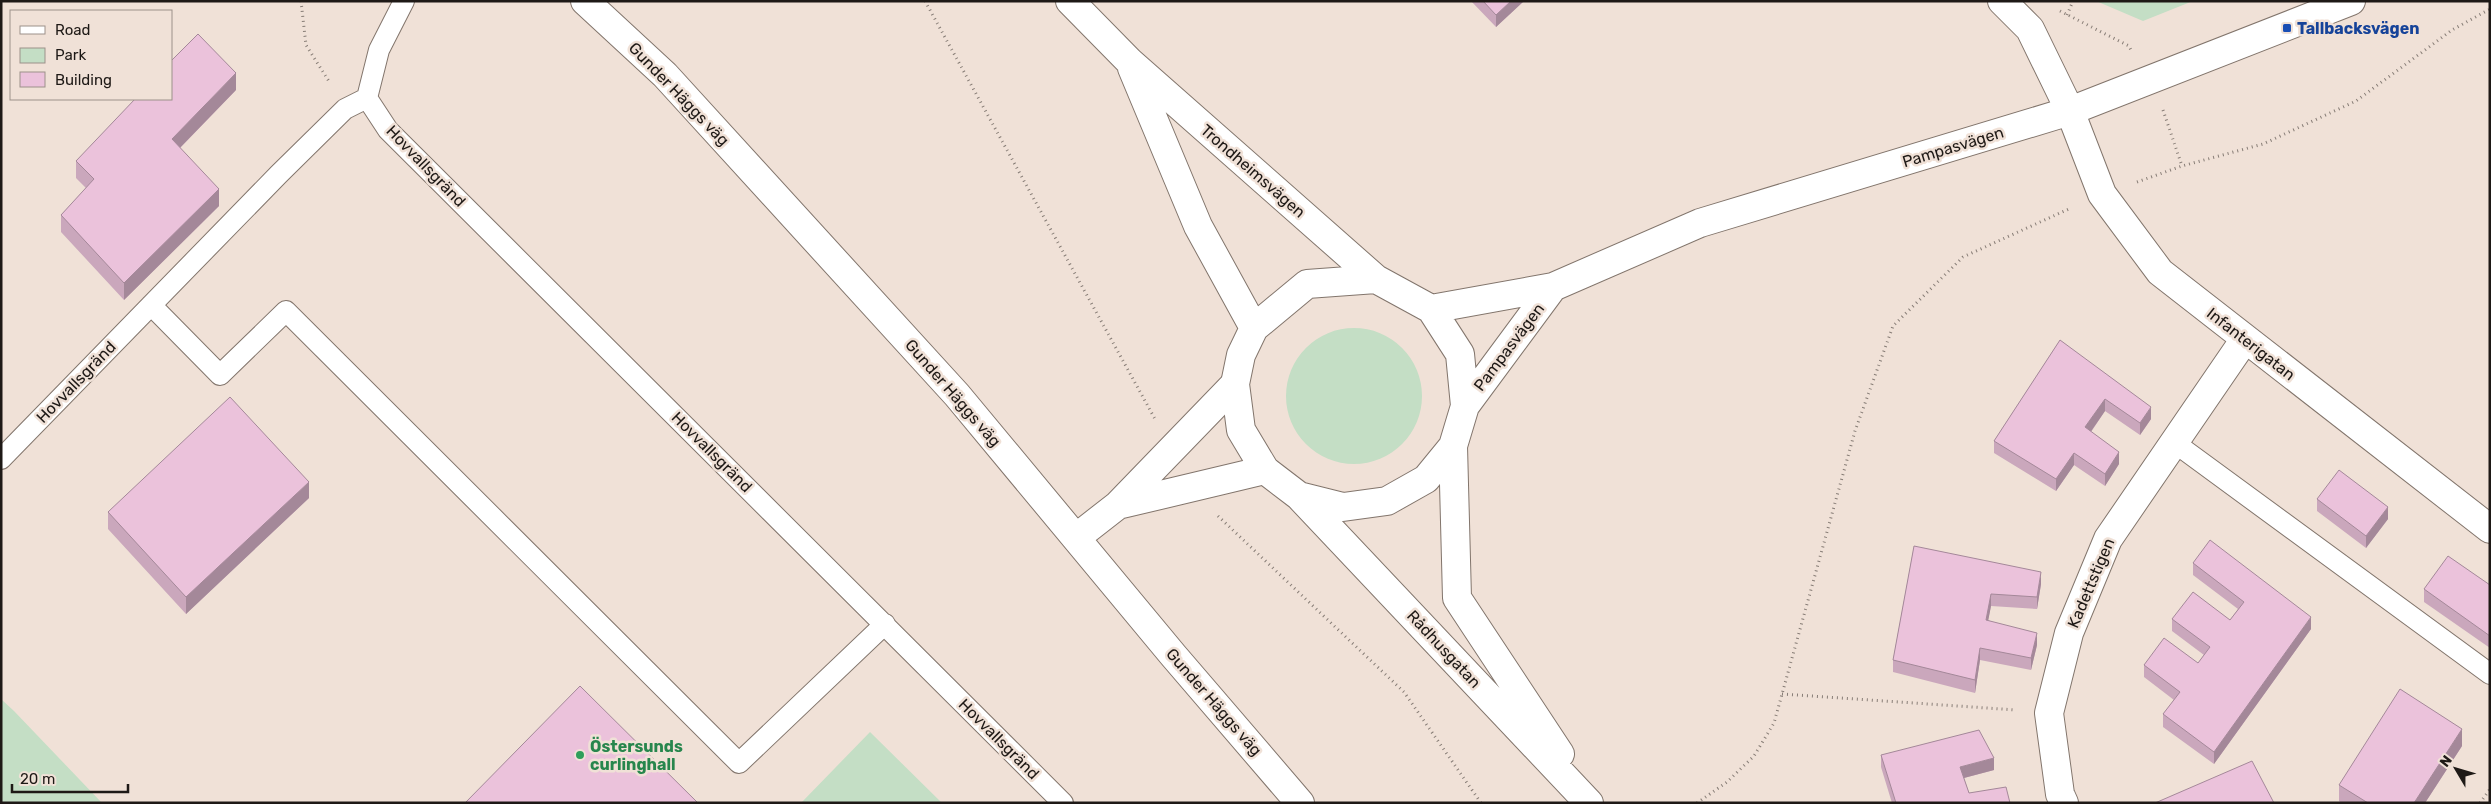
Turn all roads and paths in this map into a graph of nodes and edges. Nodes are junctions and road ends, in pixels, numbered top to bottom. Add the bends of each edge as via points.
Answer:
1 (404, 1) edge
2 (585, 1) edge
3 (1070, 1) edge
4 (2002, 1) edge
5 (2074, 1) edge
6 (2351, 1) edge
7 (2490, 9) edge
8 (2068, 13) dead end
9 (1130, 62) junction
10 (367, 98) junction
11 (2070, 111) junction
12 (2102, 194) junction
13 (1376, 279) junction
14 (1553, 287) junction
15 (150, 305) junction
16 (1431, 309) junction
17 (1254, 328) junction
18 (2245, 340) junction
19 (1235, 384) junction
20 (1465, 406) junction
21 (2175, 443) junction
22 (1452, 446) junction
23 (1, 460) edge
24 (1265, 470) junction
25 (1299, 496) junction
26 (1118, 505) junction
27 (2490, 528) edge
28 (1077, 536) junction
29 (884, 624) junction
30 (2490, 674) edge
31 (1782, 694) junction
32 (2049, 712) junction
33 (2490, 789) edge
34 (1063, 803) edge
35 (1300, 803) edge
36 (1591, 803) edge
37 (1697, 803) edge
38 (2064, 803) edge
39 (2480, 803) edge

1 - 10 lane via 379,50
2 - 28 main road, Gunder Häggs väg via 665,75 957,395
3 - 9 main road, Trondheimsvägen
4 - 11 main road via 2030,29
5 - 8 path
6 - 11 main road, Pampasvägen
7 - 12 path via 2452,30 2356,101 2263,144 2182,166
9 - 13 main road, Trondheimsvägen
9 - 17 main road, Trondheimsvägen via 1198,226
10 - 15 lane, Hovvallsgränd via 345,109
10 - 29 lane, Hovvallsgränd via 388,130
11 - 12 main road, Infanterigatan
11 - 14 main road, Pampasvägen via 1700,223
12 - 18 main road, Infanterigatan via 2160,272
12 - 31 path via 1963,257 1893,326 1855,431
13 - 16 main road, Trondheimsvägen
13 - 17 main road via 1307,284
14 - 16 main road, Pampasvägen
14 - 20 main road, Pampasvägen
15 - 23 lane, Hovvallsgränd
15 - 29 lane via 220,374 286,312 739,763
16 - 20 main road via 1460,354
17 - 19 main road via 1241,355
18 - 21 main road, Kadettstigen
18 - 27 main road, Infanterigatan
19 - 24 main road via 1241,430
19 - 26 main road
20 - 22 main road
21 - 30 lane
21 - 32 main road, Kadettstigen via 2108,539 2069,633
22 - 25 main road via 1426,479 1387,501 1343,508
22 - 36 main road, Rådhusgatan via 1457,598
24 - 25 main road
24 - 26 main road
25 - 36 main road, Rådhusgatan
26 - 28 main road
28 - 35 main road, Gunder Häggs väg via 1173,655
29 - 34 lane, Hovvallsgränd
31 - 32 path
31 - 37 path via 1774,723 1754,756 1727,782
32 - 38 main road, Kadettstigen
33 - 39 path

